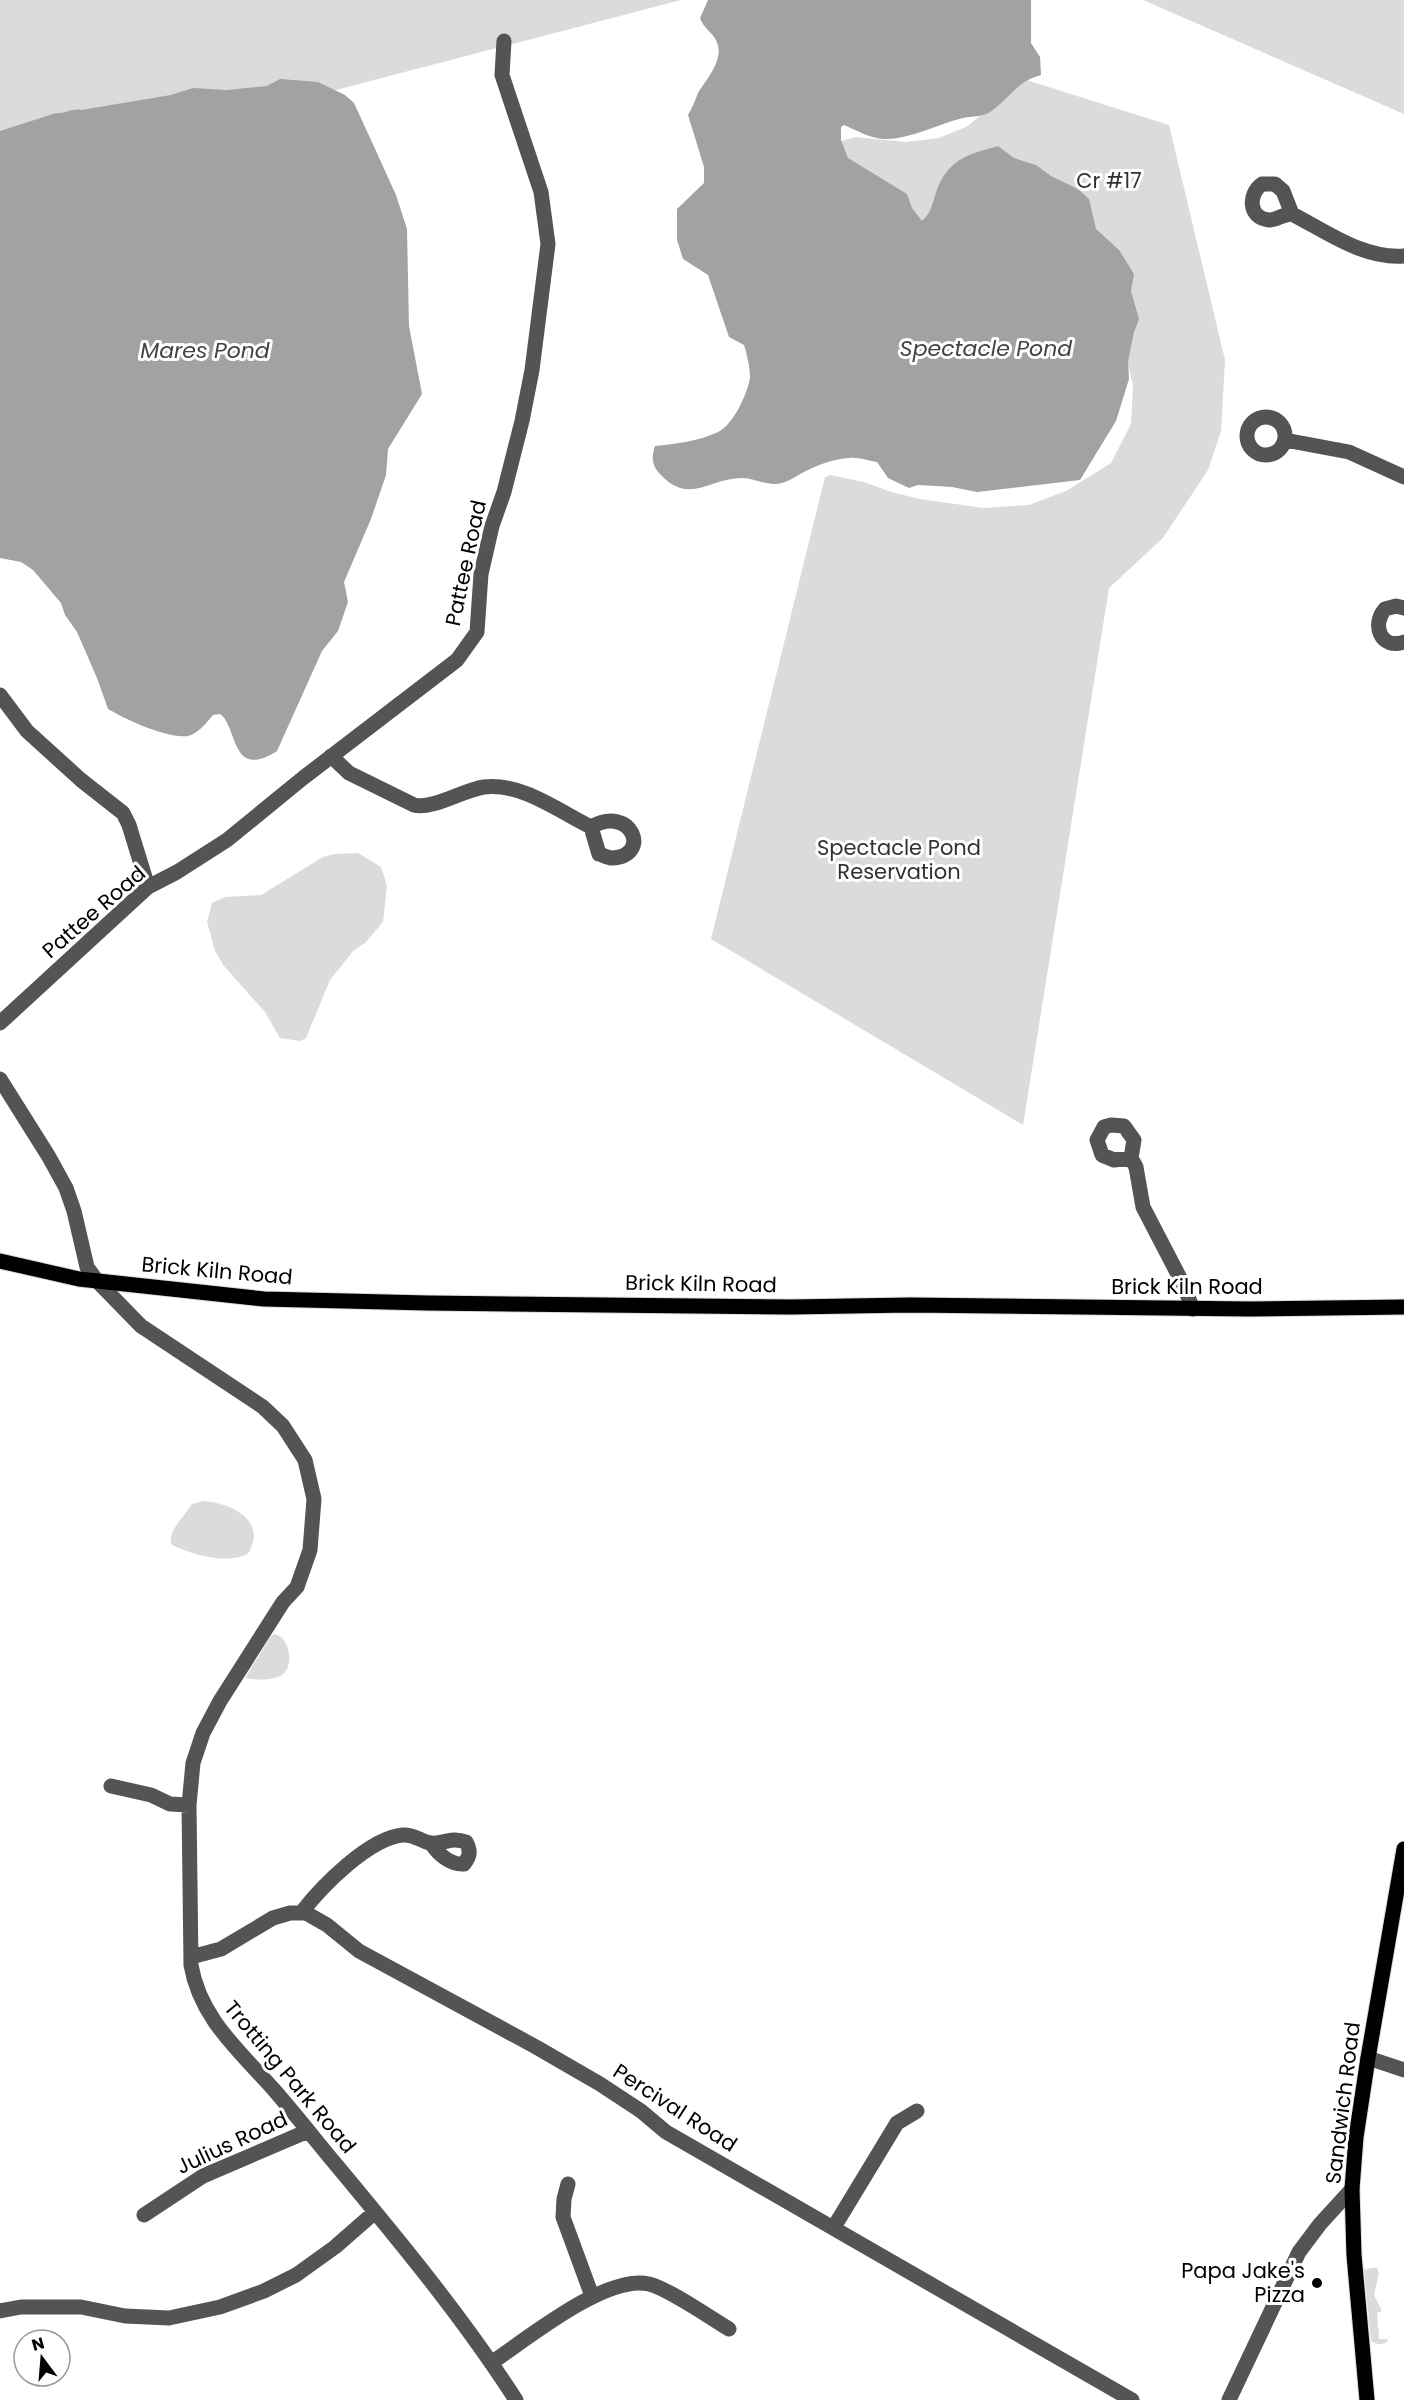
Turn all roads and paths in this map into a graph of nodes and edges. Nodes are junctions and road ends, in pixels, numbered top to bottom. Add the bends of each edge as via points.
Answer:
1 (504, 41) dead end
2 (1292, 214) dead end
3 (1404, 256) edge
4 (1285, 440) dead end
5 (1404, 477) edge
6 (1404, 608) edge
7 (1404, 642) edge
8 (0, 695) edge
9 (331, 756) junction
10 (591, 827) dead end
11 (148, 887) junction
12 (0, 1023) edge
13 (0, 1079) edge
14 (1131, 1158) dead end
15 (0, 1261) edge
16 (97, 1281) junction
17 (1404, 1307) edge
18 (1193, 1309) junction
19 (111, 1786) dead end
20 (189, 1805) junction
21 (430, 1843) dead end
22 (1404, 1849) edge
23 (301, 1912) junction
24 (191, 1957) junction
25 (1368, 2058) junction
26 (1404, 2070) edge
27 (917, 2111) dead end
28 (308, 2131) junction
29 (568, 2184) dead end
30 (1352, 2189) junction
31 (375, 2212) junction
32 (144, 2215) dead end
33 (834, 2227) junction
34 (592, 2296) junction
35 (0, 2311) edge
36 (729, 2329) dead end
37 (491, 2363) junction
38 (516, 2400) edge
39 (1132, 2400) edge
40 (1229, 2400) edge
41 (1367, 2400) edge

1 - 9 street, Pattee Road via 502,75 541,192 548,244 522,421 492,526 482,574 477,632 457,660
2 - 3 street via 1363,250
4 - 5 street via 1349,452
6 - 7 street via 1385,609 1377,625 1387,642
8 - 11 street via 27,731 123,813
9 - 10 street via 349,773 414,805 427,806 487,787 516,790
9 - 11 street, Pattee Road via 227,840
11 - 12 street, Pattee Road
13 - 16 street, Trotting Park Road via 66,1188 87,1267
14 - 18 street via 1146,1214
15 - 16 main road, Brick Kiln Road
16 - 18 main road, Brick Kiln Road via 264,1299
16 - 20 street, Trotting Park Road via 141,1326 263,1407 283,1426 305,1460 314,1499 310,1550 297,1587 257,1642 203,1733 193,1763
17 - 18 main road, Brick Kiln Road
19 - 20 street via 151,1795 170,1804
20 - 24 street, Trotting Park Road
21 - 23 street via 405,1835 375,1846 333,1877
22 - 25 main road, Sandwich Road
23 - 24 street via 273,1918 220,1949
23 - 33 street, Percival Road via 327,1925 359,1951 600,2084 666,2132
24 - 28 street, Trotting Park Road via 194,1984 206,2010 223,2035
25 - 26 street
25 - 30 main road, Sandwich Road
27 - 33 street via 897,2123
28 - 31 street, Trotting Park Road
28 - 32 street, Julius Road via 203,2176
29 - 34 street via 563,2217
30 - 40 street via 1299,2252
30 - 41 main road, Sandwich Road
31 - 35 street via 296,2275 220,2307 169,2318 125,2316 81,2307 34,2306
31 - 37 street, Trotting Park Road
33 - 39 street, Percival Road
34 - 36 street via 633,2283 647,2284
34 - 37 street
37 - 38 street, Trotting Park Road

